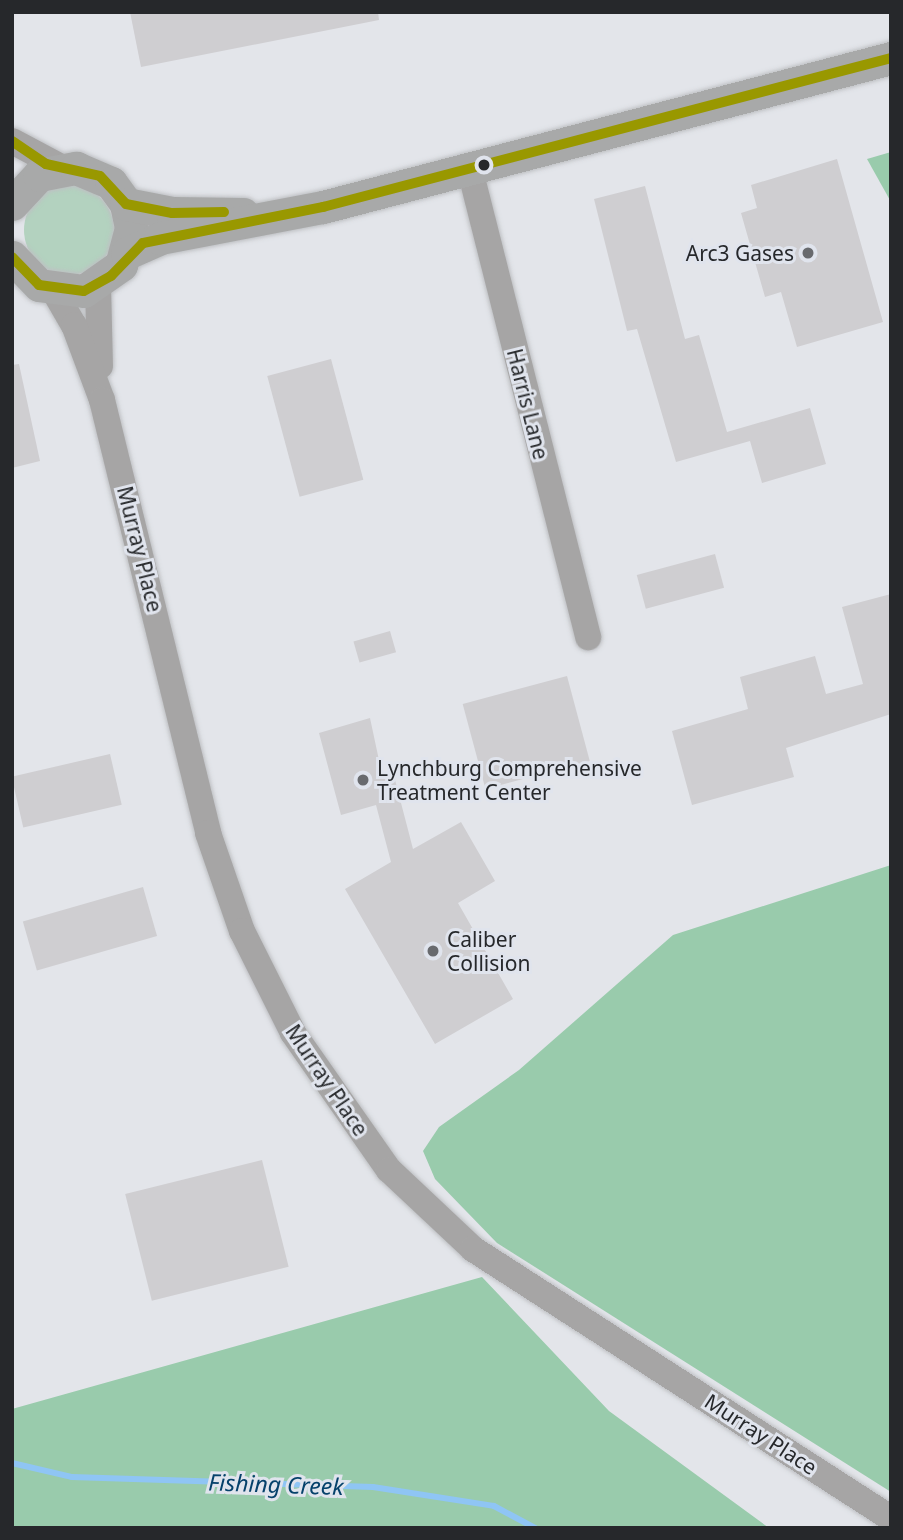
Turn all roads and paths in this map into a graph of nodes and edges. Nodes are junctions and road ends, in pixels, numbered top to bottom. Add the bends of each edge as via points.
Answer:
1 (891, 58) edge
2 (12, 141) edge
3 (64, 168) junction
4 (470, 170) junction
5 (12, 204) edge
6 (126, 204) junction
7 (256, 216) junction
8 (127, 253) junction
9 (26, 275) edge
10 (98, 285) junction
11 (102, 400) junction
12 (588, 637) dead end
13 (891, 1518) edge

1 - 4 main road
2 - 3 street
3 - 5 main road via 29,182
3 - 6 main road via 100,176
4 - 7 main road
4 - 12 street, Harris Lane
6 - 7 main road via 172,214
6 - 8 main road via 131,228
7 - 8 main road via 143,243
8 - 10 main road
9 - 10 main road
9 - 11 street, Murray Place via 74,325
10 - 11 street, Murray Place
11 - 13 street, Murray Place via 208,833 242,931 293,1033 389,1170 473,1249

